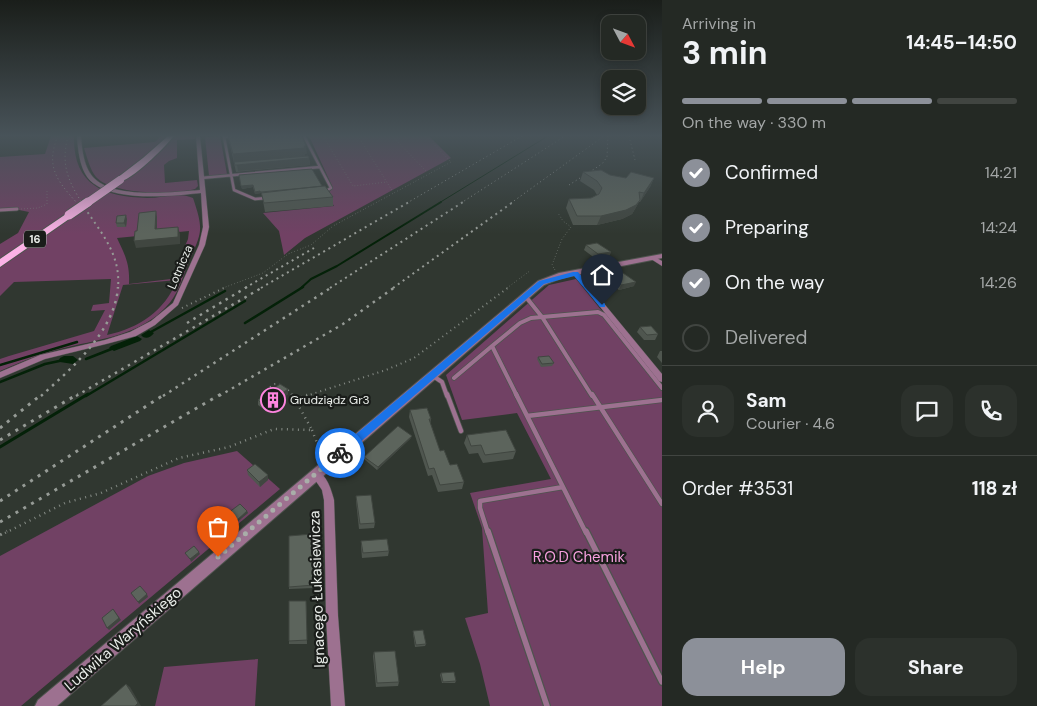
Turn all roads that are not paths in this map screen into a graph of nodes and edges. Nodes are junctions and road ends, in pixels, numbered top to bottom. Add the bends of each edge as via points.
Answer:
1 (87, 169) edge
2 (134, 169) edge
3 (200, 169) edge
4 (230, 169) edge
5 (298, 169) edge
6 (321, 169) edge
7 (231, 175) junction
8 (201, 178) junction
9 (202, 191) junction
10 (315, 193) edge
11 (276, 197) edge
12 (17, 209) road end
13 (0, 210) edge
14 (659, 259) edge
15 (0, 264) edge
16 (576, 273) junction
17 (524, 296) junction
18 (542, 317) junction
19 (492, 346) junction
20 (0, 375) edge
21 (431, 375) junction
22 (454, 378) dead end
23 (662, 380) edge
24 (662, 388) edge
25 (662, 400) edge
26 (601, 408) junction
27 (527, 416) junction
28 (461, 431) dead end
29 (316, 474) junction
30 (563, 487) junction
31 (662, 504) edge
32 (662, 682) edge
33 (44, 706) edge
34 (338, 706) edge
35 (547, 706) edge

1 - 9 street via 95,182 102,186 136,193
2 - 15 main road, 16, bridge
3 - 8 street, Lotnicza
4 - 7 lane
5 - 7 lane
6 - 10 lane via 330,188
7 - 8 lane
7 - 11 lane via 234,190 255,199
8 - 9 street, Lotnicza
9 - 20 street, Lotnicza via 206,227 202,245 173,306 153,324 133,334 43,357
12 - 13 lane
14 - 16 street, Ludwika Waryńskiego
16 - 17 street, Ludwika Waryńskiego via 541,283
16 - 23 street
17 - 18 lane via 532,301
17 - 21 street, Ludwika Waryńskiego
18 - 19 lane via 520,323
18 - 24 lane via 598,312
18 - 26 lane
19 - 22 lane
19 - 27 lane
21 - 28 lane via 442,382
21 - 29 street, Ludwika Waryńskiego
25 - 26 lane
26 - 27 lane
26 - 31 lane
27 - 30 lane
29 - 33 street, Ludwika Waryńskiego
29 - 34 street, Ignacego Łukasiewicza via 326,488 329,500
30 - 32 lane
30 - 35 lane via 480,501

